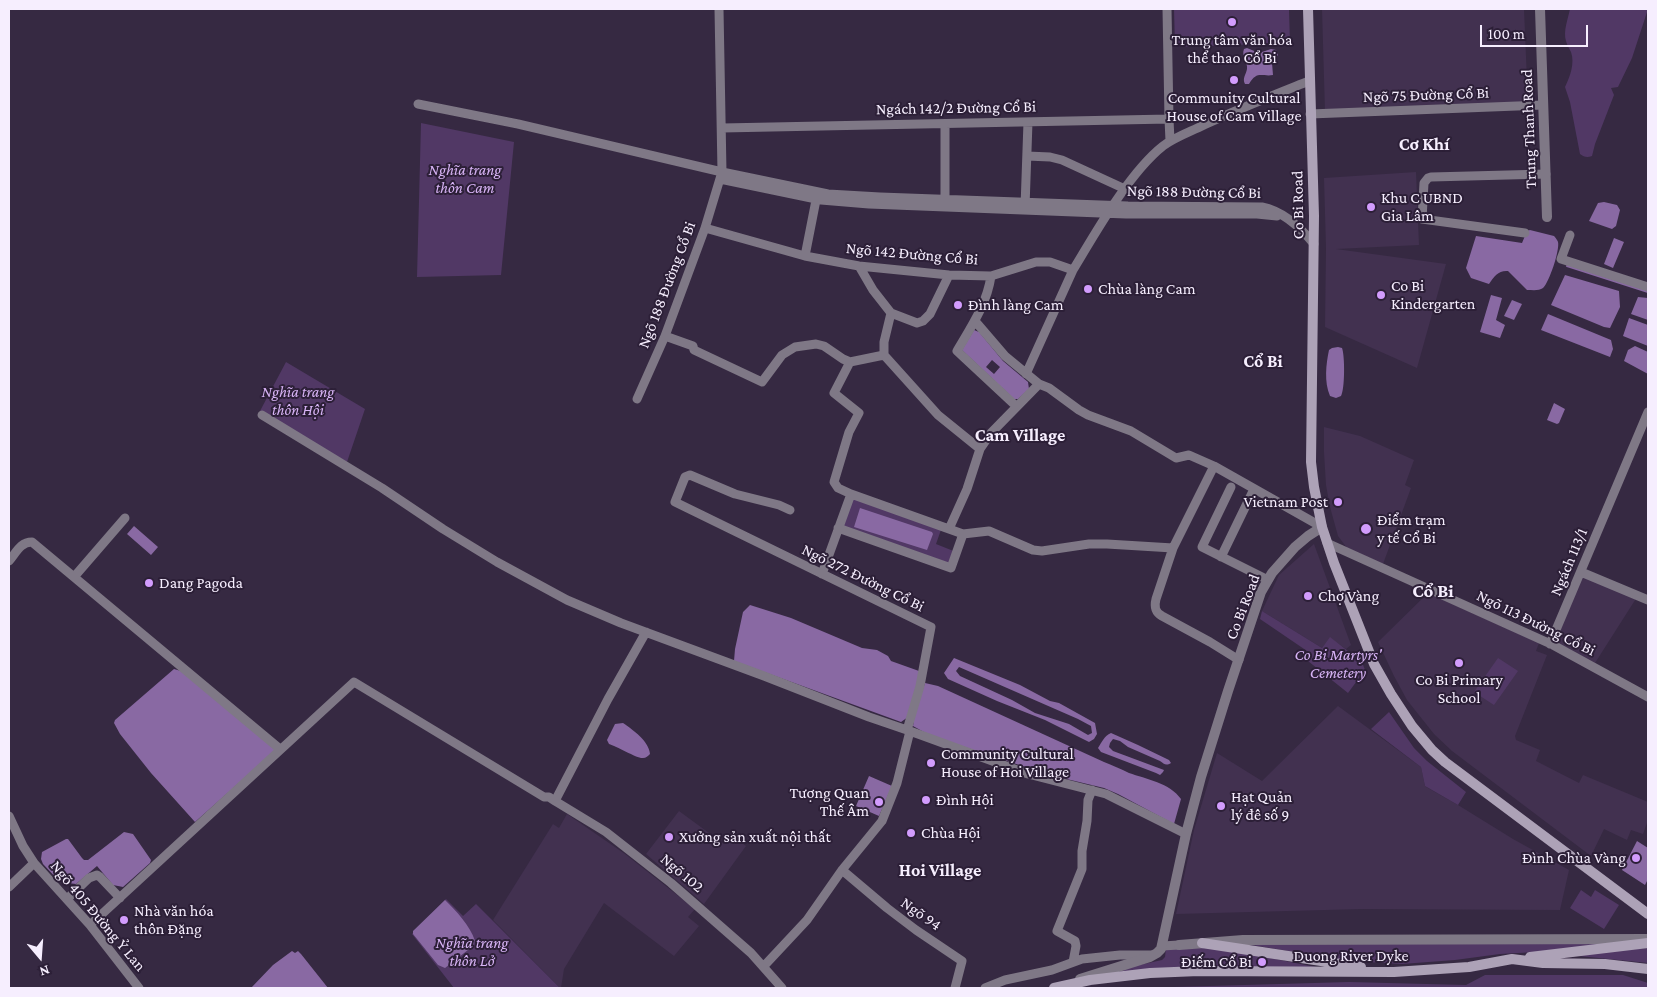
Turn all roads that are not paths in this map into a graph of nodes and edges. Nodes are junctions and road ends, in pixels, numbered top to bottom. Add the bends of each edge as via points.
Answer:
1 (719, 9) edge
2 (1167, 9) edge
3 (1308, 9) edge
4 (1540, 9) edge
5 (1309, 81) junction
6 (418, 104) dead end
7 (1543, 106) junction
8 (1310, 114) junction
9 (1170, 119) junction
10 (1028, 122) junction
11 (945, 124) junction
12 (722, 128) junction
13 (1170, 142) junction
14 (1027, 156) junction
15 (1546, 174) junction
16 (721, 176) junction
17 (1126, 189) junction
18 (817, 195) junction
19 (945, 203) junction
20 (1026, 206) junction
21 (1112, 209) junction
22 (1547, 217) dead end
23 (705, 228) junction
24 (1525, 233) dead end
25 (1570, 235) dead end
26 (1314, 244) junction
27 (804, 256) junction
28 (860, 266) junction
29 (1073, 270) junction
30 (949, 275) junction
31 (991, 276) junction
32 (1648, 287) edge
33 (891, 313) junction
34 (975, 321) junction
35 (665, 336) junction
36 (884, 355) junction
37 (850, 362) junction
38 (1026, 374) junction
39 (1039, 384) junction
40 (638, 399) dead end
41 (1016, 406) junction
42 (1648, 412) edge
43 (262, 415) dead end
44 (980, 449) junction
45 (1214, 466) junction
46 (1231, 487) dead end
47 (1254, 489) junction
48 (851, 494) junction
49 (790, 510) dead end
50 (125, 518) dead end
51 (1322, 527) junction
52 (838, 528) junction
53 (949, 529) junction
54 (963, 534) junction
55 (1327, 543) junction
56 (1173, 548) junction
57 (1221, 557) junction
58 (9, 561) edge
59 (1581, 572) junction
60 (822, 574) junction
61 (74, 577) junction
62 (1268, 580) junction
63 (1648, 600) edge
64 (646, 632) junction
65 (1550, 644) junction
66 (1239, 660) junction
67 (1648, 697) edge
68 (908, 730) junction
69 (280, 750) junction
70 (1092, 790) junction
71 (552, 799) junction
72 (9, 816) edge
73 (1186, 834) junction
74 (34, 863) junction
75 (842, 870) junction
76 (9, 887) edge
77 (120, 898) junction
78 (67, 899) junction
79 (1648, 914) edge
80 (90, 925) junction
81 (1648, 939) edge
82 (1202, 943) junction
83 (1648, 943) edge
84 (1179, 945) joint
85 (1162, 946) junction
86 (1155, 955) junction
87 (1512, 959) junction
88 (1073, 962) junction
89 (764, 966) junction
90 (1648, 970) edge
91 (1394, 972) junction
92 (1068, 985) junction
93 (139, 988) edge
94 (782, 988) edge
95 (955, 988) edge
96 (984, 988) edge
97 (1054, 988) edge

1 - 12 street
2 - 9 street
3 - 5 main road, Co Bi Road
4 - 7 street, Trung Thanh Road
5 - 8 main road, Co Bi Road
5 - 13 street via 1216,119
6 - 16 street via 518,124
7 - 8 street, Ngõ 75 Đường Cổ Bi
7 - 15 street, Trung Thanh Road
8 - 26 main road, Co Bi Road
9 - 10 street, Ngách 142/2 Đường Cổ Bi
9 - 13 street
10 - 11 street, Ngách 142/2 Đường Cổ Bi
10 - 14 street
11 - 12 street, Ngách 142/2 Đường Cổ Bi
11 - 19 street
12 - 16 street
13 - 17 street via 1150,159
14 - 17 street via 1062,160
14 - 20 street
15 - 22 street, Trung Thanh Road
15 - 24 street via 1431,177 1424,183 1422,219
16 - 18 street, Ngõ 188 Đường Cổ Bi
16 - 23 street, Ngõ 188 Đường Cổ Bi
17 - 21 street
18 - 19 street, Ngõ 188 Đường Cổ Bi via 878,204
18 - 27 street
19 - 20 street, Ngõ 188 Đường Cổ Bi
20 - 21 street, Ngõ 188 Đường Cổ Bi
21 - 26 street, Ngõ 188 Đường Cổ Bi via 1259,207 1274,210
21 - 29 street
23 - 27 street, Ngõ 142 Đường Cổ Bi
23 - 35 street, Ngõ 188 Đường Cổ Bi
25 - 32 street via 1561,259
26 - 51 main road, Co Bi Road via 1311,462
27 - 28 street, Ngõ 142 Đường Cổ Bi
28 - 30 street, Ngõ 142 Đường Cổ Bi
28 - 33 street
29 - 31 street, Ngõ 142 Đường Cổ Bi via 1050,262 1036,262
29 - 38 street
30 - 31 street, Ngõ 142 Đường Cổ Bi
30 - 33 street via 930,314 922,321
31 - 34 street via 987,296
33 - 36 street
34 - 38 street via 1005,356
34 - 41 street via 956,351
35 - 37 street via 693,346 694,350 762,382 782,356 795,347 824,346
35 - 40 street, Ngõ 188 Đường Cổ Bi
36 - 37 street
36 - 44 street via 938,415
37 - 48 street via 834,393 859,413 849,432 834,482 838,488
38 - 39 street
39 - 41 street
39 - 45 street via 1088,415 1131,431 1176,458 1189,455
41 - 44 street
42 - 59 street, Ngách 113/1
43 - 64 street via 497,562 567,600
44 - 53 street
45 - 47 street
45 - 56 street
46 - 57 street via 1202,547
47 - 51 street
47 - 57 street
48 - 52 street
48 - 53 street
49 - 60 street, Ngõ 272 Đường Cổ Bi via 735,494 693,475 686,476 674,502
50 - 61 street
51 - 55 main road
51 - 62 street, Co Bi Road via 1295,547
52 - 54 street via 951,568
52 - 60 street
53 - 54 street
54 - 56 street via 989,531 1042,551 1088,544
55 - 65 street, Ngõ 113 Đường Cổ Bi
55 - 79 main road via 1374,664 1400,710 1422,738 1445,762
56 - 66 street via 1156,599 1157,612
57 - 62 street
58 - 61 street via 19,547 32,542
59 - 63 street
59 - 65 street, Ngách 113/1
60 - 68 street, Ngõ 272 Đường Cổ Bi via 931,627
61 - 69 street
62 - 66 street, Co Bi Road
64 - 68 street
64 - 71 street
65 - 67 street, Ngõ 113 Đường Cổ Bi
66 - 73 street, Co Bi Road
68 - 70 street via 1028,774
68 - 75 street via 897,783 882,821
69 - 71 street, Ngõ 102 via 354,682
69 - 77 street
70 - 73 street via 1117,798
70 - 88 street via 1086,810 1082,869 1057,931 1075,941
71 - 89 street, Ngõ 102 via 639,857
72 - 74 street, Ngõ 405 Đường Ỷ Lan
73 - 85 street, Co Bi Road
74 - 76 street
74 - 78 street, Ngõ 405 Đường Ỷ Lan
75 - 89 street via 807,920
75 - 95 street, Ngõ 94 via 909,925 962,961
77 - 78 street via 97,875 89,878
77 - 80 street
78 - 80 street, Ngõ 405 Đường Ỷ Lan
80 - 93 street, Ngõ 405 Đường Ỷ Lan
81 - 82 street via 1243,940
82 - 84 street
82 - 91 main road
83 - 87 main road
84 - 85 street
85 - 86 street, Co Bi Road
86 - 88 street via 1120,955
86 - 92 street
87 - 90 main road, Duong River Dyke via 1605,964
87 - 91 main road, Duong River Dyke via 1469,967
88 - 96 street
89 - 94 street, Ngõ 102
91 - 92 main road, Duong River Dyke via 1189,971 1132,975
92 - 97 main road, Duong River Dyke

